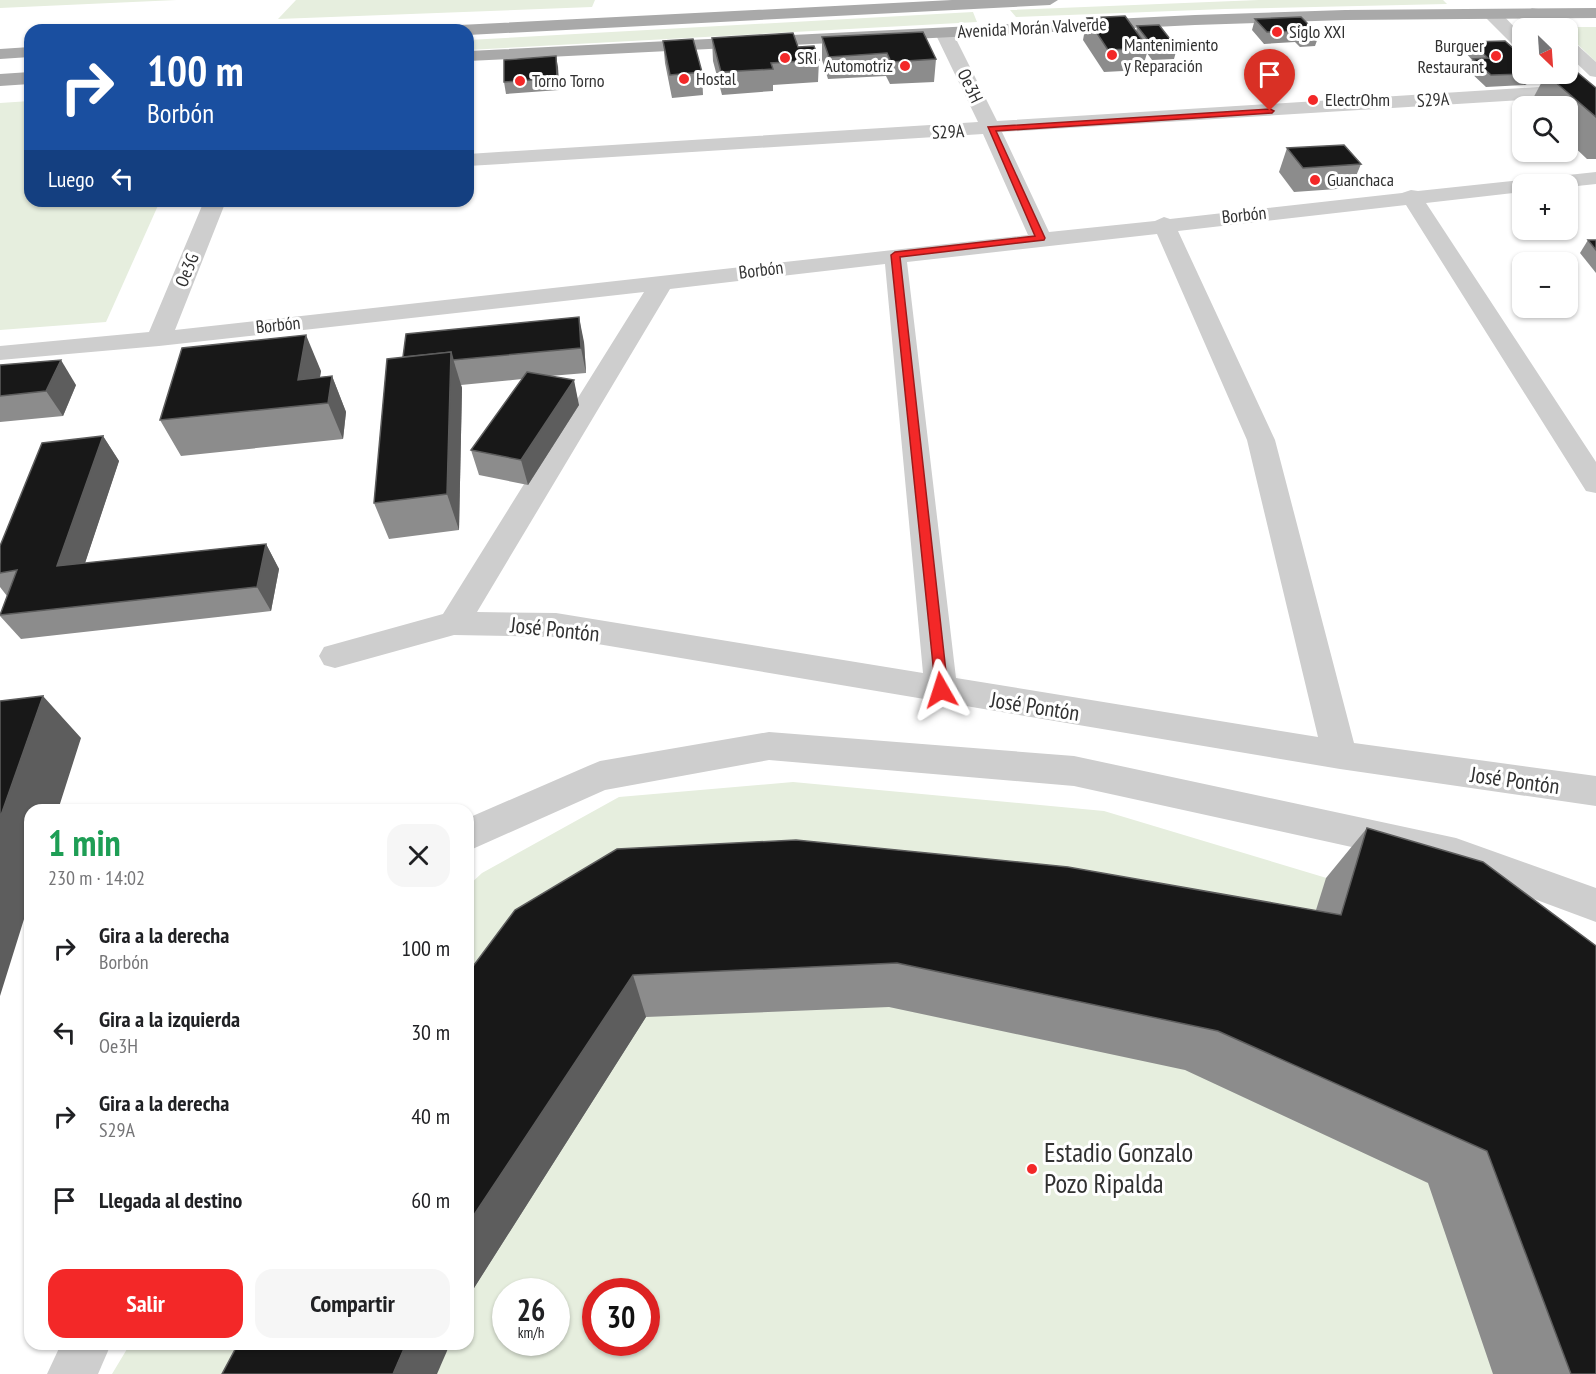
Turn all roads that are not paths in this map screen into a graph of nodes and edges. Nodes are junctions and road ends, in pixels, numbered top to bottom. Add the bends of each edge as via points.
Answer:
1 (1050, 0) edge
2 (1476, 0) edge
3 (1519, 0) edge
4 (988, 2) junction
5 (1532, 13) junction
6 (1596, 13) edge
7 (1492, 14) junction
8 (1538, 18) edge
9 (474, 29) edge
10 (1002, 30) junction
11 (944, 33) junction
12 (1512, 34) edge
13 (24, 52) edge
14 (0, 54) edge
15 (1578, 55) edge
16 (474, 56) edge
17 (1596, 72) edge
18 (24, 78) edge
19 (0, 80) edge
20 (1563, 84) edge
21 (1571, 92) junction
22 (1588, 106) edge
23 (991, 129) junction
24 (474, 160) edge
25 (1596, 178) edge
26 (1578, 180) edge
27 (1512, 187) edge
28 (1411, 196) junction
29 (213, 207) edge
30 (1164, 224) junction
31 (1041, 238) junction
32 (895, 255) junction
33 (662, 282) junction
34 (159, 339) junction
35 (0, 352) edge
36 (1596, 484) edge
37 (454, 623) junction
38 (335, 656) dead end
39 (941, 690) junction
40 (1340, 755) junction
41 (1596, 791) edge
42 (474, 832) edge
43 (1596, 905) edge
44 (84, 1350) edge
45 (72, 1374) edge

1 - 4 main road, Avenida Morán Valverde
2 - 7 main road
3 - 5 main road
4 - 9 main road, Avenida Morán Valverde
4 - 10 main road
5 - 6 main road, Avenida Morán Valverde
5 - 7 main road, Avenida Morán Valverde
5 - 8 street
7 - 10 main road, Avenida Morán Valverde via 1345,15
7 - 12 street
10 - 11 main road, Avenida Morán Valverde
11 - 16 main road, Avenida Morán Valverde
11 - 23 street, Oe3H
13 - 14 main road
15 - 17 street
18 - 19 main road
20 - 21 street
21 - 22 street
21 - 23 street, S29A
23 - 24 street, S29A
23 - 31 street, Oe3H
25 - 26 street
27 - 28 street, Borbón
28 - 30 street, Borbón
28 - 36 street
29 - 34 street, Oe3G
30 - 31 street, Borbón
30 - 40 street via 1261,440
31 - 32 street, Borbón
32 - 33 street, Borbón
32 - 39 street
33 - 34 street, Borbón
33 - 37 street
34 - 35 street, Borbón
37 - 38 street, José Pontón
37 - 39 street, José Pontón via 556,625
39 - 40 street, José Pontón
40 - 41 street, José Pontón
42 - 43 street via 600,776 769,746 1074,771 1456,854
44 - 45 street

